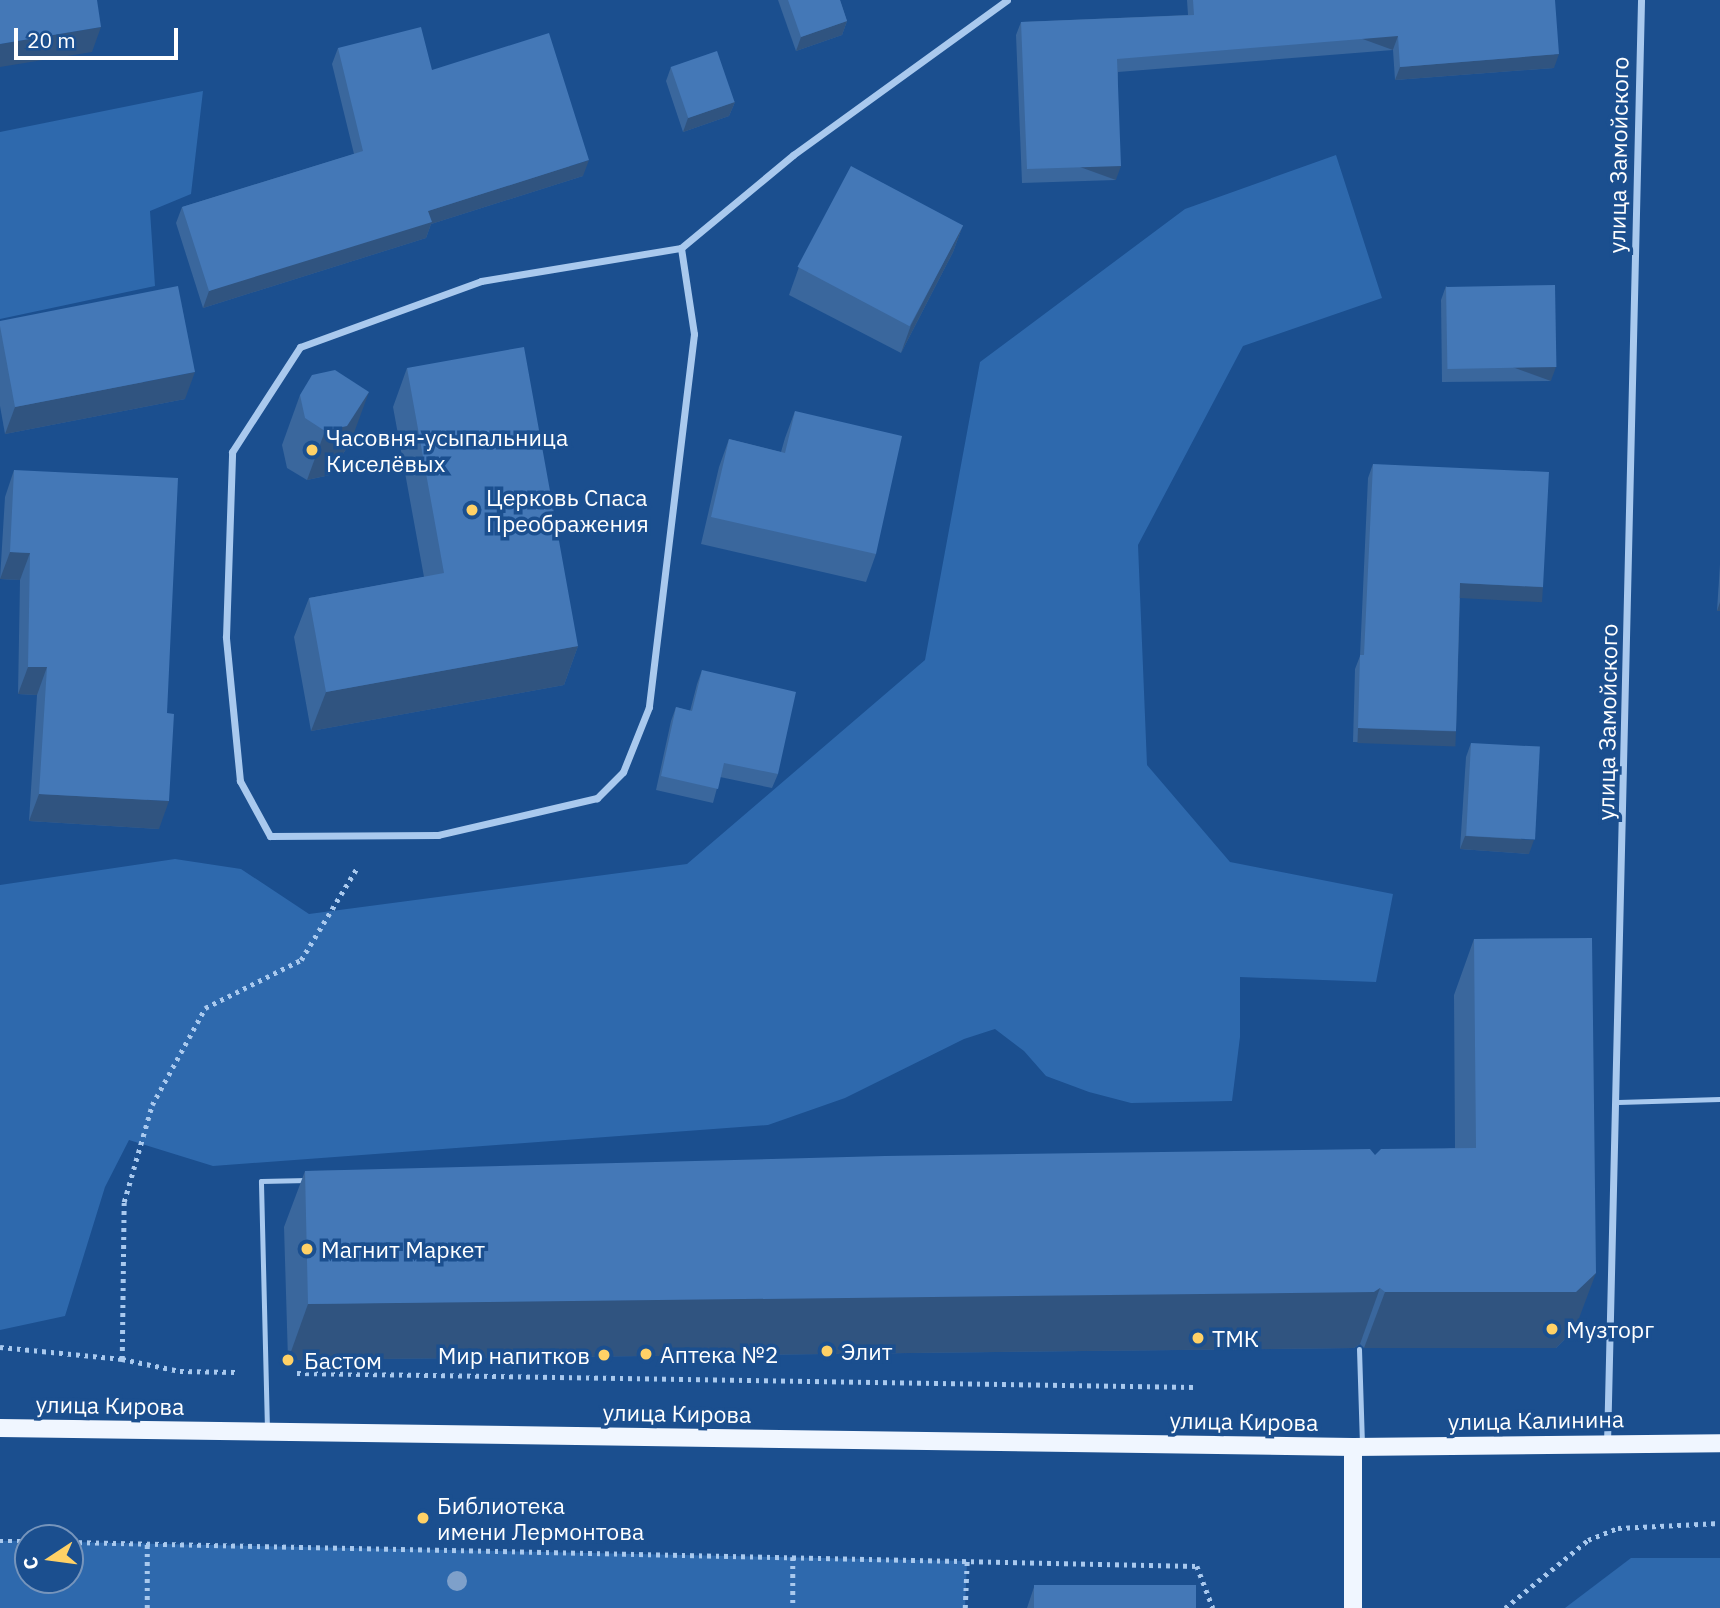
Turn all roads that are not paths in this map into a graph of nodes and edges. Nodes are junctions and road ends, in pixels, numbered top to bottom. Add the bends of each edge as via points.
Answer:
1 (1007, 0) edge
2 (1641, 0) edge
3 (681, 248) junction
4 (1720, 1098) edge
5 (1618, 1102) junction
6 (317, 1180) edge
7 (1359, 1349) dead end
8 (0, 1428) edge
9 (267, 1432) junction
10 (1720, 1443) edge
11 (1607, 1444) junction
12 (1358, 1447) junction
13 (1353, 1608) edge

1 - 3 street via 793,155
2 - 5 street, улица Замойского
3 - 3 street via 481,281 300,348 232,452 226,637 240,780 271,836 438,835 597,798 622,772 649,707 694,334
4 - 5 lane
5 - 11 street, улица Замойского
6 - 9 lane via 261,1181
7 - 12 lane
8 - 9 main road, улица Кирова
9 - 12 main road, улица Кирова
10 - 11 main road, улица Калинина
11 - 12 main road, улица Калинина
12 - 13 main road

